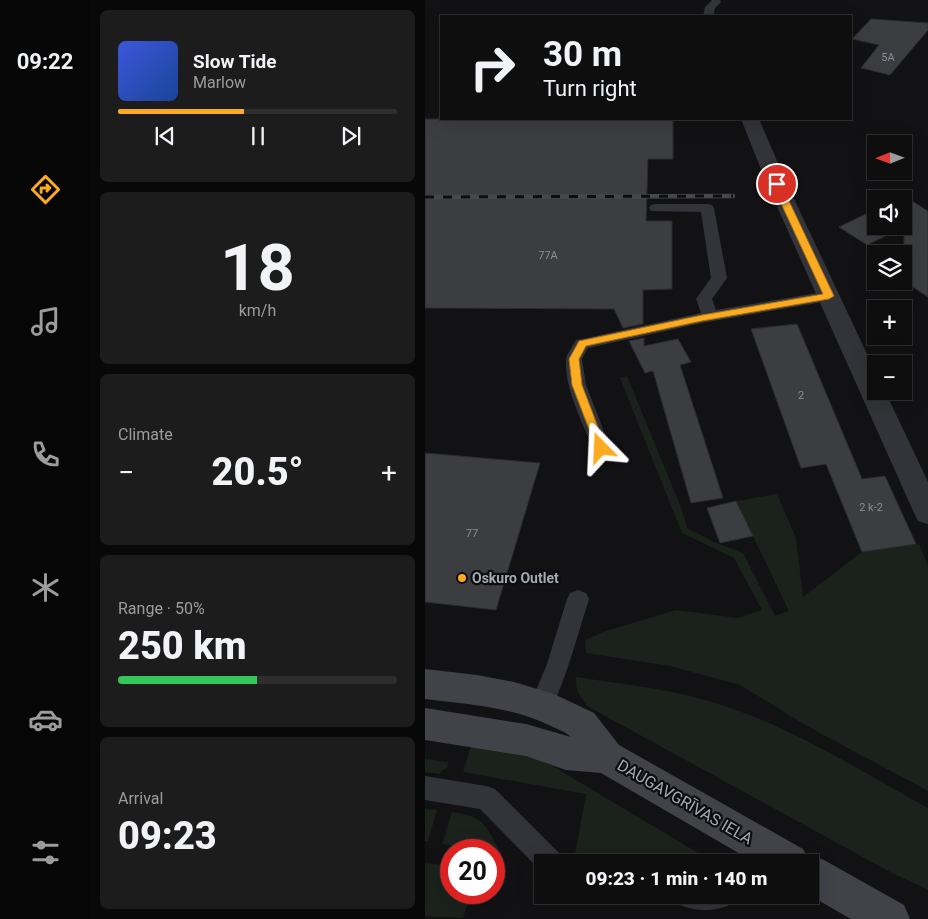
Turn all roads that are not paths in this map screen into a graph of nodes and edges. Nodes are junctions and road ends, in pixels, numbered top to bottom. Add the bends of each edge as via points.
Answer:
1 (716, 2) dead end
2 (708, 15) edge
3 (750, 120) edge
4 (656, 208) dead end
5 (829, 296) junction
6 (710, 316) junction
7 (601, 448) dead end
8 (921, 480) edge
9 (928, 513) edge
10 (578, 599) dead end
11 (425, 684) edge
12 (542, 705) junction
13 (425, 724) edge
14 (606, 757) junction
15 (425, 788) edge
16 (541, 854) edge
17 (776, 854) edge
18 (819, 879) edge
19 (891, 919) edge

1 - 2 lane
3 - 5 street
4 - 6 lane via 707,208 719,278 704,299
5 - 6 lane
5 - 8 street
6 - 7 lane via 582,344 574,359 577,385
8 - 9 street
10 - 12 lane via 559,664
11 - 12 main road, DAUGAVGRĪVAS IELA via 477,690
12 - 14 main road, DAUGAVGRĪVAS IELA via 582,724
13 - 14 main road, DAUGAVGRĪVAS IELA via 526,740 566,754
14 - 17 main road, DAUGAVGRĪVAS IELA
15 - 16 lane via 486,798
18 - 19 main road

